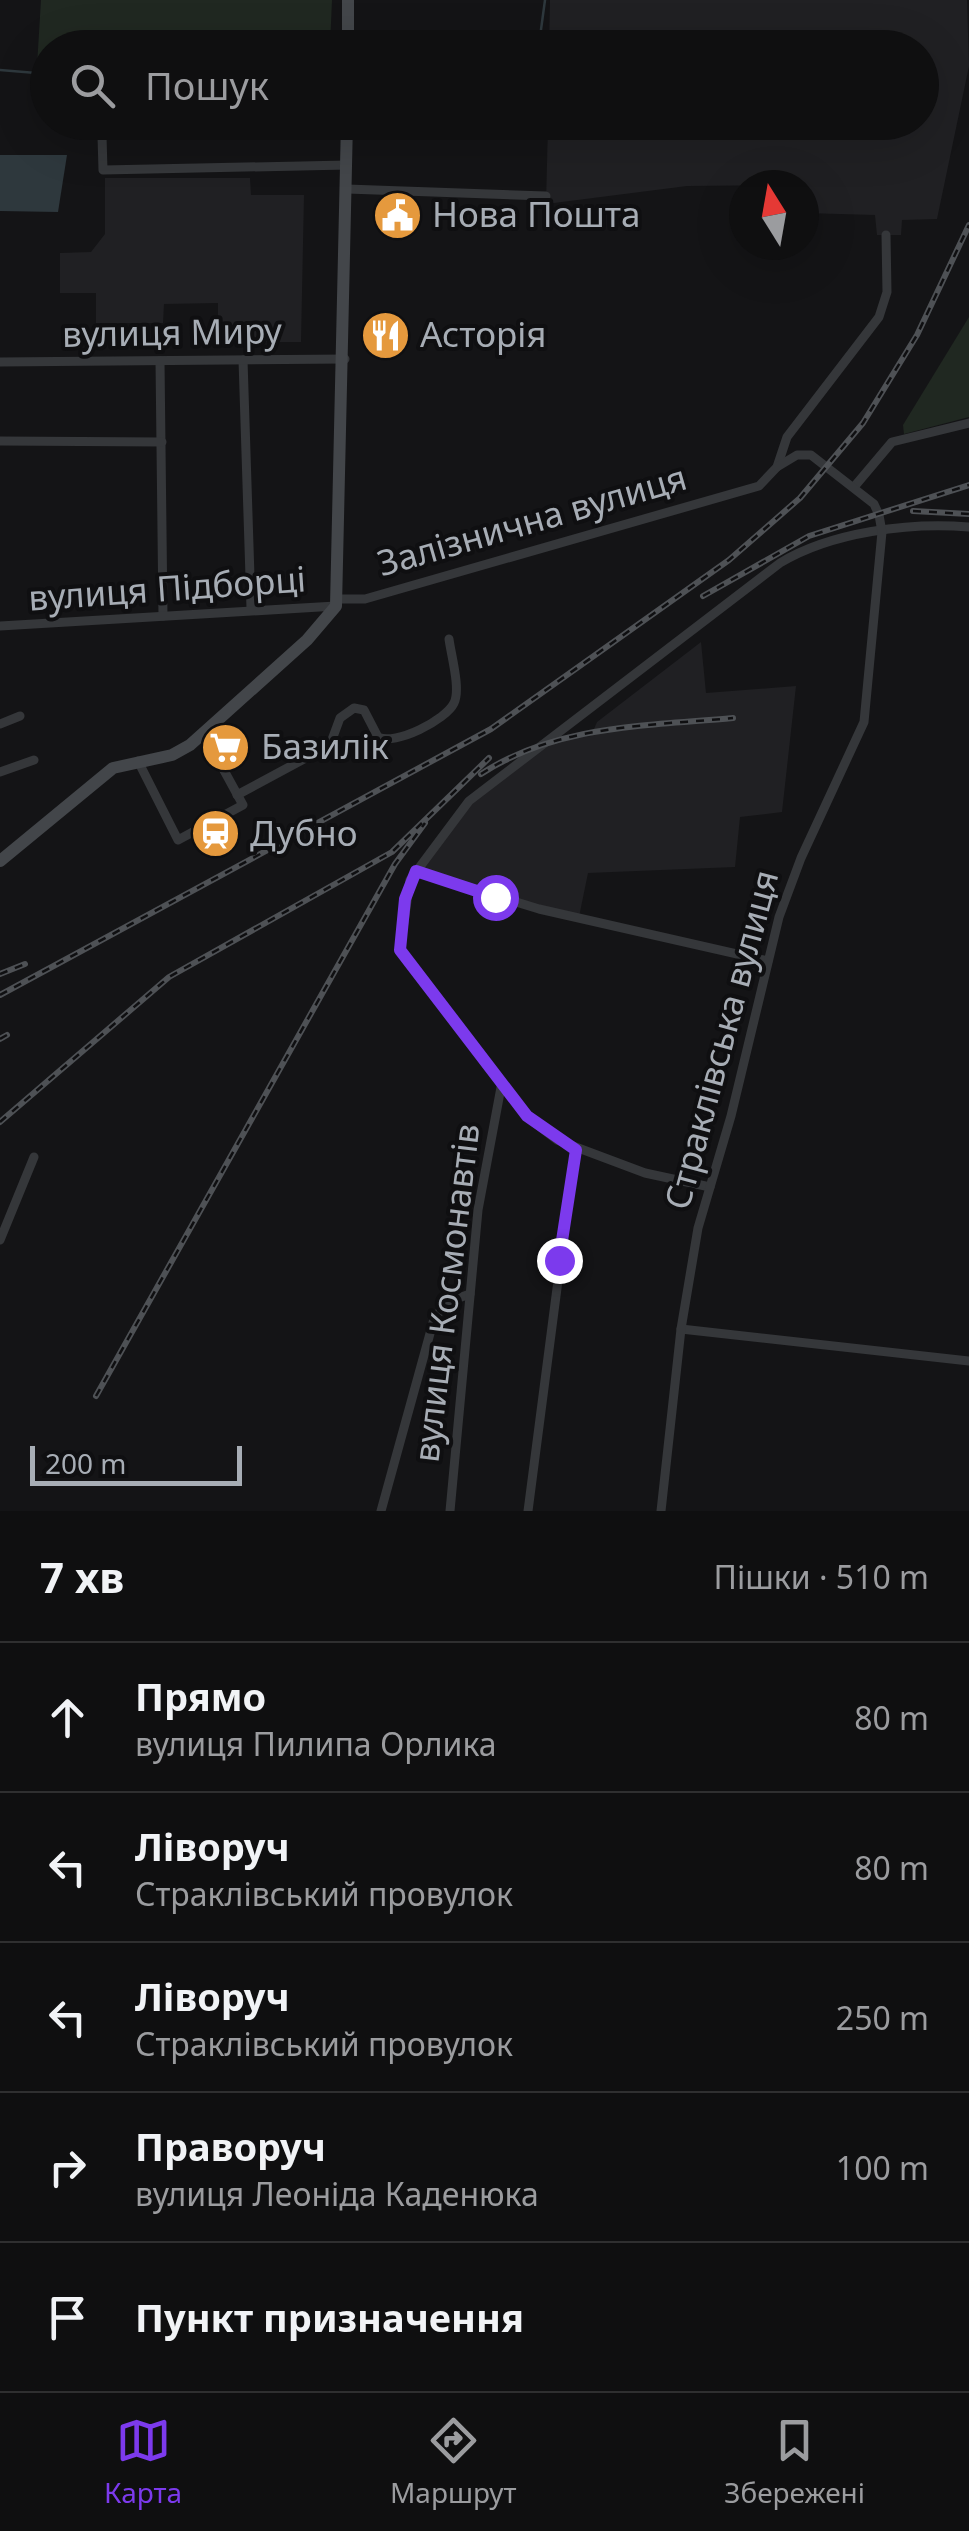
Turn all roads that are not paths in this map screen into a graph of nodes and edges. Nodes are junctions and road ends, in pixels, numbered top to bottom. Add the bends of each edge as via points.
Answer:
1 (348, 0) edge
2 (348, 30) edge
3 (102, 140) edge
4 (347, 140) edge
5 (347, 164) junction
6 (346, 189) junction
7 (546, 196) dead end
8 (886, 236) dead end
9 (345, 359) junction
10 (243, 360) junction
11 (160, 361) junction
12 (0, 362) edge
13 (969, 423) edge
14 (0, 441) edge
15 (162, 442) junction
16 (777, 468) junction
17 (854, 486) junction
18 (969, 527) edge
19 (882, 532) junction
20 (338, 602) junction
21 (251, 608) junction
22 (164, 616) junction
23 (0, 626) edge
24 (449, 639) dead end
25 (20, 716) dead end
26 (0, 724) edge
27 (204, 734) junction
28 (34, 760) dead end
29 (138, 761) junction
30 (0, 772) edge
31 (238, 795) junction
32 (0, 861) edge
33 (416, 871) junction
34 (768, 961) junction
35 (502, 1082) junction
36 (576, 1150) junction
37 (34, 1157) dead end
38 (710, 1187) junction
39 (0, 1240) edge
40 (470, 1294) junction
41 (680, 1329) junction
42 (969, 1361) edge
43 (380, 1511) edge
44 (450, 1511) edge
45 (528, 1511) edge
46 (661, 1511) edge

1 - 2 main road
3 - 5 street via 102,170
4 - 5 main road
5 - 6 main road
6 - 7 street
6 - 9 main road
8 - 16 street via 883,308 788,437
9 - 10 street, вулиця Миру
9 - 20 main road
10 - 11 street, вулиця Миру
10 - 21 street
11 - 12 street, вулиця Миру
11 - 15 street
13 - 17 street via 892,442
14 - 15 street
15 - 22 street
16 - 17 street via 808,454
16 - 20 street, Залізнична вулиця via 741,493
17 - 19 street via 878,510
18 - 19 street
19 - 33 street via 812,546 764,574 468,801
19 - 34 street, Страклівська вулиця via 864,722 801,858
20 - 21 street, вулиця Підборці
20 - 27 main road, Залізнична вулиця via 322,625
21 - 22 street, вулиця Підборці
22 - 23 street, вулиця Підборці
24 - 31 street via 456,696 450,708 391,741 378,736 364,710 354,708 340,718 330,745
25 - 26 street
27 - 29 main road, Залізнична вулиця via 176,753
27 - 31 street
28 - 30 street
29 - 31 street via 178,840 243,805
29 - 32 main road, Залізнична вулиця via 98,778
33 - 34 street via 539,909
33 - 35 street via 405,899 400,950
34 - 38 street, Страклівська вулиця
35 - 36 street via 527,1116
35 - 40 street, вулиця Космонавтів via 485,1158
36 - 38 street
36 - 45 street
37 - 39 street
38 - 41 street, Страклівська вулиця
40 - 43 street via 448,1302 434,1319
40 - 44 street, вулиця Космонавтів
41 - 42 street
41 - 46 street, Страклівська вулиця

